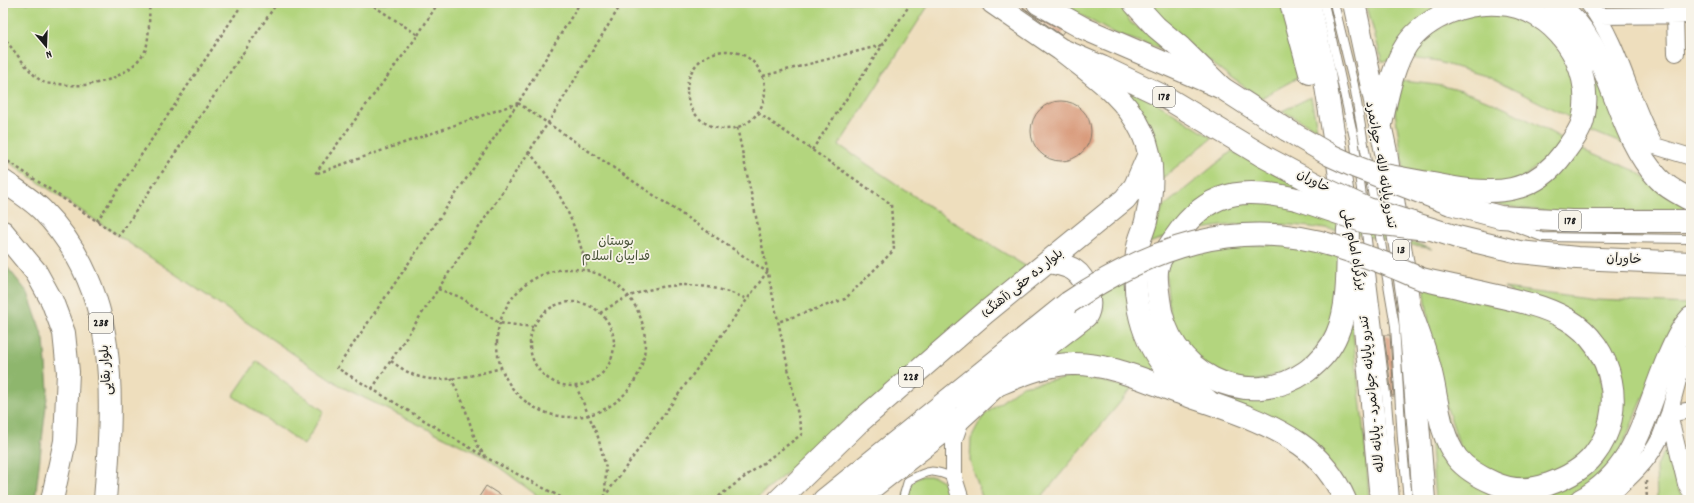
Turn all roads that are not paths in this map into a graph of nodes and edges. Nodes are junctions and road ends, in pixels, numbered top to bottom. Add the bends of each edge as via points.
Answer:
1 (993, 3) edge
2 (1038, 3) edge
3 (1134, 3) edge
4 (1291, 3) edge
5 (1309, 3) edge
6 (1324, 3) edge
7 (1334, 3) edge
8 (1354, 3) edge
9 (1555, 3) edge
10 (1588, 3) edge
11 (1683, 15) edge
12 (1599, 16) junction
13 (1060, 48) junction
14 (1676, 53) dead end
15 (1222, 88) junction
16 (1381, 124) junction
17 (1332, 126) junction
18 (1149, 154) junction
19 (1691, 157) edge
20 (3, 181) edge
21 (1450, 196) junction
22 (1691, 200) edge
23 (1691, 221) edge
24 (1348, 229) junction
25 (1427, 229) junction
26 (3, 232) edge
27 (1542, 237) junction
28 (1691, 239) edge
29 (1519, 252) junction
30 (1050, 262) junction
31 (1691, 263) edge
32 (1409, 306) junction
33 (1691, 318) edge
34 (1688, 354) edge
35 (997, 385) junction
36 (1212, 404) junction
37 (1691, 410) edge
38 (1669, 414) junction
39 (962, 417) junction
40 (65, 441) junction
41 (954, 478) junction
42 (1691, 492) edge
43 (52, 500) edge
44 (62, 500) edge
45 (105, 500) edge
46 (779, 500) edge
47 (824, 500) edge
48 (856, 500) edge
49 (904, 500) edge
50 (961, 500) edge
51 (1345, 500) edge
52 (1381, 500) edge
53 (1395, 500) edge
54 (1408, 500) edge
55 (1424, 500) edge
56 (1581, 500) edge
57 (1604, 500) edge

1 - 13 main road, خاوران / 178
2 - 15 main road, 178 via 1085,29
3 - 15 main road via 1156,28 1181,48
4 - 17 main road via 1310,72
5 - 17 main road, بزرگراه امام علی
6 - 53 lane, تندرو پایانه جوانمرد - پایانه لاله via 1354,138 1387,402
7 - 54 lane, تندرو پایانه لاله - جوانمرد via 1354,84 1395,326
8 - 16 main road, 13
9 - 22 main road via 1578,25 1589,41 1601,64 1633,145 1658,178
10 - 12 street
11 - 12 street
11 - 14 street
12 - 19 street via 1644,127 1655,146
13 - 18 main road via 1125,104 1143,133
13 - 25 main road, خاوران / 178, bridge via 1164,97 1263,156 1323,188 1368,209
15 - 21 main road, 178, bridge via 1330,155 1374,173
16 - 21 main road via 1392,80 1407,45 1416,33 1438,17 1475,5 1498,4 1524,9 1562,36 1574,52 1582,72 1585,93 1582,122 1571,143 1546,172 1530,182 1513,189
16 - 32 main road, 13
17 - 24 main road, بزرگراه امام علی
18 - 30 main road, بلوار ده حقی (آهنگ) via 1135,186 1125,199
18 - 36 main road via 1153,184 1138,247 1137,297 1140,321 1153,350 1164,366
20 - 45 main road, بلوار بقایی / 238 via 42,209 74,249 94,289 104,335 110,386
21 - 23 main road, 178 via 1500,217 1571,221
21 - 27 lane
24 - 25 main road, bridge via 1342,319 1334,339 1316,364 1300,376 1266,387 1241,387 1208,377 1185,360 1175,347 1159,306 1158,266 1190,219 1209,204 1238,193 1253,192 1297,199 1365,222
24 - 52 main road, بزرگراه امام علی via 1362,296
25 - 29 main road, خاوران / 178, bridge
26 - 40 main road via 36,272 52,301 64,333 68,372
27 - 28 lane
27 - 29 lane
29 - 31 main road, خاوران / 178 via 1576,258
30 - 35 main road via 1068,266 1076,271 1083,280 1089,310 1086,316
30 - 46 main road, بلوار ده حقی (آهنگ) / 228 via 985,313 857,424
32 - 47 main road, bridge via 1430,369 1443,430 1458,458 1472,472 1503,487 1517,490 1538,488 1562,480 1581,468 1594,454 1604,438 1613,414 1613,389 1604,358 1584,332 1567,319 1511,300 1420,278 1332,246 1287,235 1245,235 1183,245 1150,256 1119,271 1068,303
32 - 55 main road, 13
33 - 56 main road via 1676,339 1630,452 1612,477
34 - 38 street
35 - 36 main road via 1033,371 1072,364 1105,367
35 - 39 main road
36 - 51 main road via 1277,430 1300,445 1322,464
37 - 38 street
38 - 42 street via 1686,484
38 - 57 street via 1659,441 1646,459 1627,481
39 - 41 street via 954,440
39 - 48 main road
40 - 43 main road
40 - 44 main road
41 - 49 lane via 934,470 922,472 908,481
41 - 50 street

